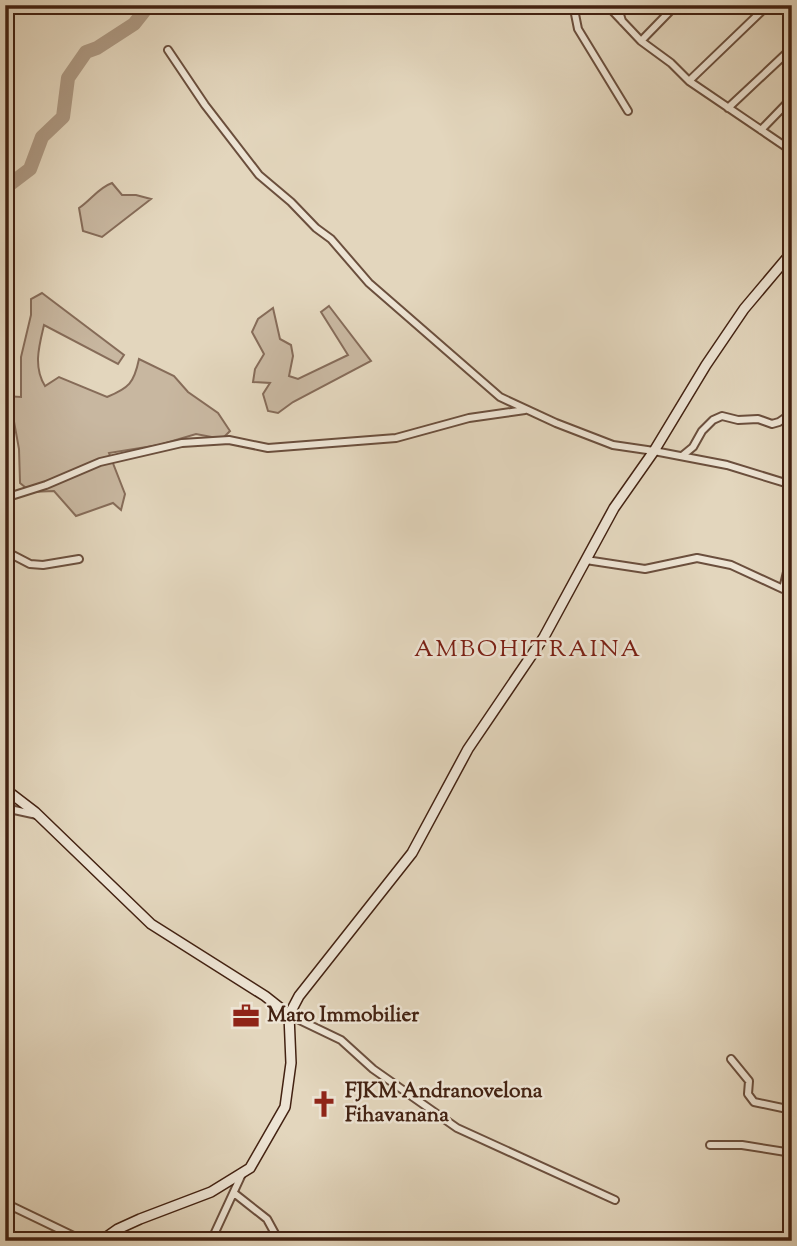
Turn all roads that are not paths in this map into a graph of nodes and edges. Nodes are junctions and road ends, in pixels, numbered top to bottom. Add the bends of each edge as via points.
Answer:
1 (607, 5) edge
2 (617, 5) edge
3 (676, 5) edge
4 (768, 5) edge
5 (574, 9) dead end
6 (622, 23) junction
7 (641, 41) junction
8 (792, 48) edge
9 (169, 50) dead end
10 (689, 81) junction
11 (792, 98) edge
12 (728, 108) junction
13 (628, 111) dead end
14 (761, 130) junction
15 (792, 151) edge
16 (792, 252) edge
17 (527, 409) junction
18 (792, 412) edge
19 (654, 451) junction
20 (682, 456) junction
21 (792, 485) edge
22 (5, 498) edge
23 (5, 551) edge
24 (792, 551) edge
25 (79, 559) dead end
26 (586, 560) junction
27 (5, 789) edge
28 (5, 808) edge
29 (38, 815) junction
30 (289, 1015) junction
31 (731, 1059) dead end
32 (792, 1110) edge
33 (709, 1145) dead end
34 (792, 1153) edge
35 (243, 1172) junction
36 (233, 1193) junction
37 (615, 1200) dead end
38 (5, 1203) edge
39 (84, 1241) edge
40 (101, 1241) edge
41 (211, 1241) edge
42 (279, 1241) edge

1 - 6 street
2 - 6 street
3 - 7 street
4 - 10 street
5 - 13 street via 578,29
6 - 7 street
7 - 10 street
8 - 12 street
9 - 17 street via 259,175 331,239 369,283 450,354 500,397
10 - 12 street
11 - 14 street
12 - 14 street
14 - 15 street
16 - 19 street via 744,309
17 - 19 street via 613,445
17 - 22 street via 469,418 396,438 268,448 229,440 182,443 100,462
18 - 20 street via 772,424 722,416 702,431
19 - 20 street
19 - 26 street via 614,508
20 - 21 street
23 - 25 street via 30,565
24 - 26 street via 783,589 731,565 697,558 645,569
26 - 30 street via 544,638 468,749 412,852
27 - 29 street
28 - 29 street
29 - 30 street via 151,924
30 - 35 street via 291,1062 285,1107 250,1168
30 - 37 street via 341,1040 373,1069 457,1128
31 - 32 street via 749,1081 748,1094 754,1102
33 - 34 street via 742,1144
35 - 36 street
35 - 40 street via 211,1192 140,1219
36 - 41 street
36 - 42 street via 267,1219
38 - 39 street

